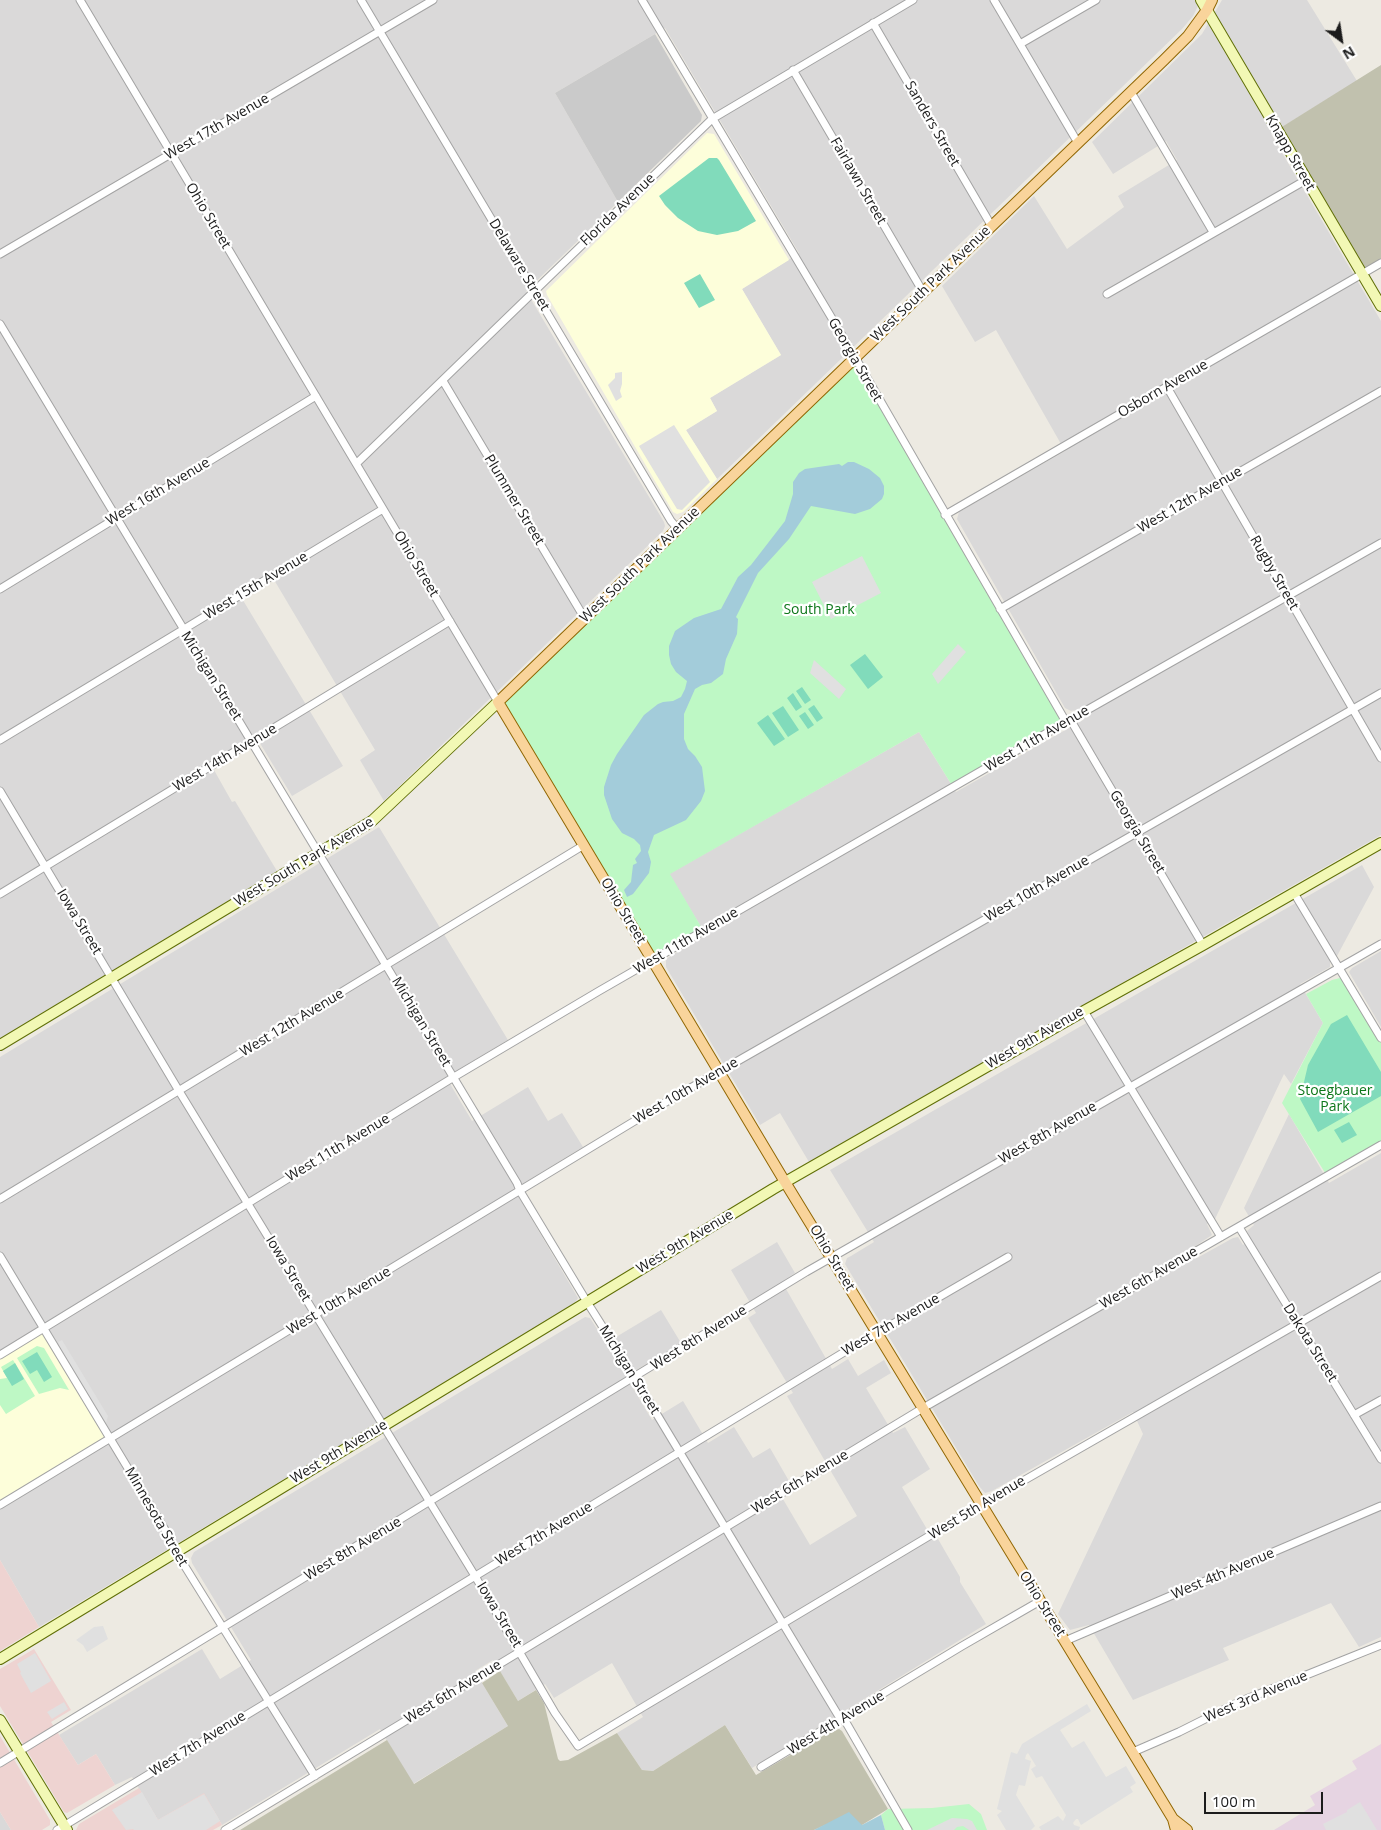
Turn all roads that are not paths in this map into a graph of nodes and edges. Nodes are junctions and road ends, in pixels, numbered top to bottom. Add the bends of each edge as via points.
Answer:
1 (80, 0) edge
2 (361, 0) edge
3 (434, 0) edge
4 (642, 0) edge
5 (913, 0) edge
6 (994, 0) edge
7 (1096, 0) edge
8 (1201, 0) edge
9 (1212, 0) edge
10 (1207, 10) junction
11 (873, 23) junction
12 (380, 31) junction
13 (1020, 44) junction
14 (793, 70) junction
15 (1130, 92) junction
16 (712, 119) junction
17 (1078, 143) junction
18 (171, 154) junction
19 (1306, 180) junction
20 (991, 226) junction
21 (1214, 232) junction
22 (0, 254) edge
23 (1381, 263) edge
24 (1362, 274) junction
25 (535, 291) junction
26 (923, 292) junction
27 (1107, 294) dead end
28 (1381, 306) edge
29 (0, 324) edge
30 (854, 358) junction
31 (443, 381) junction
32 (1166, 387) junction
33 (1381, 391) edge
34 (316, 396) junction
35 (357, 463) junction
36 (1221, 482) junction
37 (383, 509) junction
38 (945, 515) junction
39 (116, 518) junction
40 (678, 529) junction
41 (1381, 543) edge
42 (0, 588) edge
43 (1288, 597) junction
44 (1000, 609) junction
45 (585, 619) junction
46 (450, 621) junction
47 (183, 630) junction
48 (1381, 693) edge
49 (498, 702) junction
50 (1352, 709) junction
51 (1068, 721) junction
52 (0, 740) edge
53 (252, 742) junction
54 (1381, 758) edge
55 (0, 790) edge
56 (1137, 832) junction
57 (1381, 843) edge
58 (584, 845) junction
59 (318, 854) junction
60 (45, 867) junction
61 (1294, 893) junction
62 (0, 894) edge
63 (1381, 944) edge
64 (1203, 945) junction
65 (652, 960) junction
66 (387, 966) junction
67 (1338, 968) junction
68 (112, 977) junction
69 (1084, 1011) junction
70 (1381, 1038) edge
71 (0, 1045) edge
72 (719, 1072) junction
73 (454, 1077) junction
74 (1130, 1086) junction
75 (179, 1091) junction
76 (1381, 1146) edge
77 (785, 1182) junction
78 (520, 1191) junction
79 (0, 1199) edge
80 (248, 1202) junction
81 (1239, 1227) junction
82 (1221, 1237) junction
83 (0, 1256) edge
84 (1008, 1257) dead end
85 (832, 1258) junction
86 (1381, 1276) edge
87 (586, 1302) junction
88 (316, 1315) junction
89 (1297, 1324) junction
90 (43, 1329) junction
91 (878, 1333) junction
92 (0, 1355) edge
93 (635, 1378) junction
94 (1381, 1400) edge
95 (923, 1408) junction
96 (1354, 1415) junction
97 (382, 1426) junction
98 (110, 1439) junction
99 (679, 1452) junction
100 (1381, 1458) edge
101 (430, 1502) junction
102 (981, 1504) junction
103 (0, 1506) edge
104 (1381, 1506) edge
105 (725, 1527) junction
106 (176, 1552) junction
107 (475, 1576) junction
108 (1040, 1601) junction
109 (782, 1624) junction
110 (224, 1627) junction
111 (1065, 1641) junction
112 (1381, 1644) edge
113 (521, 1652) junction
114 (0, 1659) edge
115 (268, 1701) junction
116 (843, 1719) junction
117 (0, 1720) edge
118 (578, 1746) joint
119 (19, 1752) junction
120 (1133, 1752) junction
121 (0, 1763) edge
122 (761, 1767) dead end
123 (315, 1776) junction
124 (1173, 1819) junction
125 (63, 1829) edge
126 (225, 1830) edge
127 (908, 1830) edge
128 (1176, 1830) edge
129 (1187, 1830) edge

1 - 18 street, Ohio Street
2 - 12 street, Delaware Street
3 - 12 street, West 17th Avenue
4 - 16 street, Georgia Street
5 - 11 street, Florida Avenue
6 - 13 street
7 - 13 street
8 - 10 main road, Knapp Street
9 - 10 main road, West South Park Avenue
10 - 15 main road, West South Park Avenue via 1188,36
10 - 19 main road, Knapp Street
11 - 14 street, Florida Avenue
11 - 20 street, Sanders Street
12 - 18 street, West 17th Avenue
12 - 25 street, Delaware Street
13 - 17 street
14 - 16 street, Florida Avenue
14 - 26 street, Fairlawn Street
15 - 17 main road, West South Park Avenue
15 - 21 street
16 - 25 street, Florida Avenue
16 - 30 street, Georgia Street
17 - 20 main road, West South Park Avenue
18 - 22 street, West 17th Avenue
18 - 34 street, Ohio Street
19 - 21 street
19 - 24 main road, Knapp Street
20 - 26 main road, West South Park Avenue
21 - 27 street
23 - 24 street, Osborn Avenue
24 - 28 main road, Knapp Street
24 - 32 street, Osborn Avenue
25 - 31 street, Florida Avenue
25 - 40 street, Delaware Street
26 - 30 main road, West South Park Avenue
29 - 39 street, Michigan Street
30 - 38 street, Georgia Street
30 - 40 main road, West South Park Avenue
31 - 35 street, Florida Avenue
31 - 45 street, Plummer Street
32 - 36 street, Rugby Street
32 - 38 street, Osborn Avenue
33 - 36 street, West 12th Avenue
34 - 35 street, Ohio Street
34 - 39 street, West 16th Avenue
35 - 37 street, Ohio Street
36 - 43 street, Rugby Street
36 - 44 street, West 12th Avenue
37 - 46 street, Ohio Street
37 - 47 street, West 15th Avenue
38 - 44 street, Georgia Street
39 - 42 street, West 16th Avenue
39 - 47 street, Michigan Street
40 - 45 main road, West South Park Avenue
41 - 43 street, West 11th Avenue
43 - 50 street, Rugby Street
43 - 51 street, West 11th Avenue
44 - 51 street, Georgia Street
45 - 49 main road, West South Park Avenue
46 - 49 street, Ohio Street
46 - 53 street, West 14th Avenue
47 - 52 street, West 15th Avenue
47 - 53 street, Michigan Street
48 - 50 street, West 10th Avenue
49 - 58 main road, Ohio Street
49 - 59 main road, West South Park Avenue via 372,821
50 - 54 street, Rugby Street
50 - 56 street, West 10th Avenue
51 - 56 street, Georgia Street
51 - 65 street, West 11th Avenue
53 - 59 street, Michigan Street
53 - 60 street, West 14th Avenue
55 - 60 street, Iowa Street
56 - 64 street, Georgia Street
56 - 72 street, West 10th Avenue
57 - 61 main road, West 9th Avenue
58 - 65 main road, Ohio Street
58 - 66 street, West 12th Avenue
59 - 66 street, Michigan Street
59 - 68 main road, West South Park Avenue
60 - 62 street, West 14th Avenue
60 - 68 street, Iowa Street
61 - 64 main road, West 9th Avenue
61 - 67 street
63 - 67 street, West 8th Avenue
64 - 69 main road, West 9th Avenue
65 - 72 main road, Ohio Street
65 - 73 street, West 11th Avenue
66 - 73 street, Michigan Street
66 - 75 street, West 12th Avenue
67 - 70 street
67 - 74 street, West 8th Avenue
68 - 71 main road, West South Park Avenue
68 - 75 street, Iowa Street
69 - 74 street
69 - 77 main road, West 9th Avenue
72 - 77 main road, Ohio Street
72 - 78 street, West 10th Avenue
73 - 78 street, Michigan Street
73 - 80 street, West 11th Avenue
74 - 82 street
74 - 85 street, West 8th Avenue
75 - 79 street, West 12th Avenue
75 - 80 street, Iowa Street
76 - 81 street, West 6th Avenue
77 - 85 main road, Ohio Street
77 - 87 main road, West 9th Avenue
78 - 87 street, Michigan Street
78 - 88 street, West 10th Avenue
80 - 88 street, Iowa Street
80 - 90 street, West 11th Avenue
81 - 82 street, West 6th Avenue
81 - 89 street, Dakota Street
82 - 95 street, West 6th Avenue
83 - 90 street, Minnesota Street
84 - 91 street, West 7th Avenue
85 - 91 main road, Ohio Street
85 - 93 street, West 8th Avenue
86 - 89 street, West 5th Avenue
87 - 93 street, Michigan Street
87 - 97 main road, West 9th Avenue
88 - 97 street, Iowa Street
88 - 98 street, West 10th Avenue
89 - 96 street, Dakota Street
89 - 102 street, West 5th Avenue
90 - 92 street, West 11th Avenue
90 - 98 street, Minnesota Street
91 - 95 main road, Ohio Street
91 - 99 street, West 7th Avenue
93 - 99 street, Michigan Street
93 - 101 street, West 8th Avenue
94 - 96 street
95 - 102 main road, Ohio Street
95 - 105 street, West 6th Avenue
96 - 100 street, Dakota Street
97 - 101 street, Iowa Street
97 - 106 main road, West 9th Avenue
98 - 103 street, West 10th Avenue
98 - 106 street, Minnesota Street
99 - 105 street, Michigan Street
99 - 107 street, West 7th Avenue
101 - 107 street, Iowa Street
101 - 110 street, West 8th Avenue
102 - 108 main road, Ohio Street
102 - 109 street, West 5th Avenue
104 - 111 street, West 4th Avenue
105 - 109 street, Michigan Street
105 - 113 street, West 6th Avenue
106 - 110 street, Minnesota Street
106 - 114 main road, West 9th Avenue
107 - 113 street, Iowa Street
107 - 115 street, West 7th Avenue
108 - 111 main road, Ohio Street
108 - 116 street, West 4th Avenue
109 - 116 street, Michigan Street
109 - 118 street, West 5th Avenue
110 - 115 street, Minnesota Street
110 - 119 street, West 8th Avenue
111 - 120 main road, Ohio Street
112 - 120 street, West 3rd Avenue via 1240,1702
113 - 118 street, Iowa Street
113 - 123 street, West 6th Avenue
115 - 123 street, Minnesota Street
115 - 125 street, West 7th Avenue
116 - 122 street, West 4th Avenue
116 - 127 street, Michigan Street
117 - 119 main road
119 - 121 street, West 8th Avenue
119 - 125 main road
120 - 124 main road, Ohio Street
123 - 126 street, West 6th Avenue
124 - 128 main road, Ohio Street
124 - 129 main road, Ohio Street

